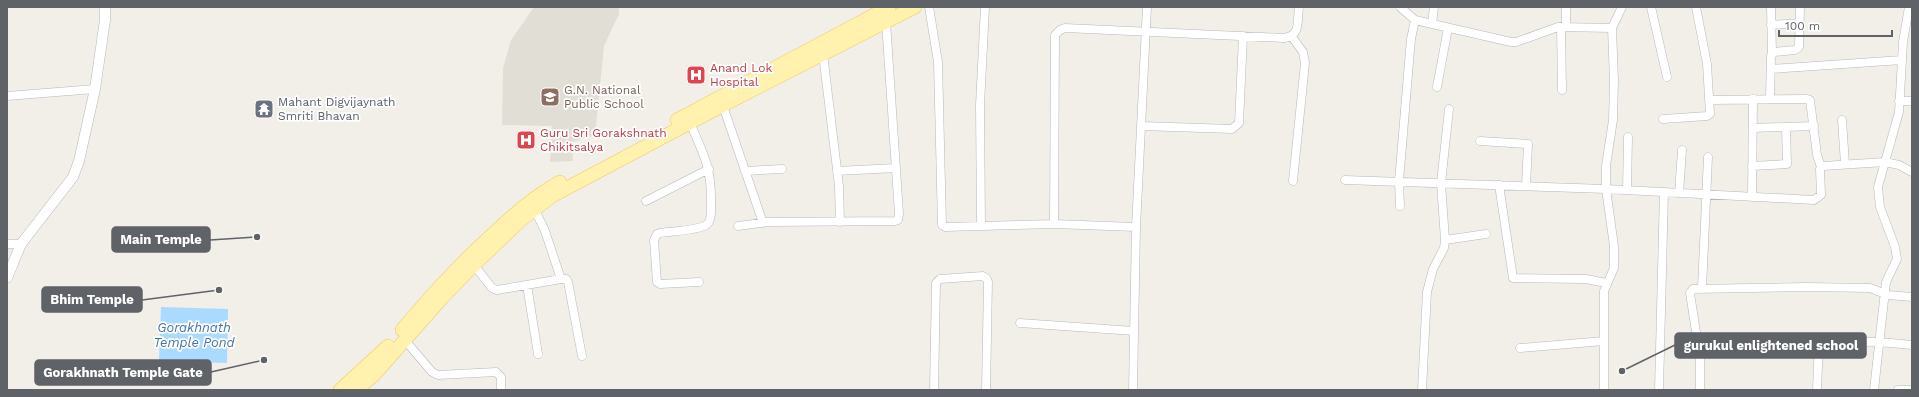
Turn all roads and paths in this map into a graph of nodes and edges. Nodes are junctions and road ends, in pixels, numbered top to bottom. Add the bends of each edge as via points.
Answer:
1 (105, 7) edge
2 (889, 7) edge
3 (915, 7) edge
4 (929, 7) edge
5 (985, 7) edge
6 (1147, 7) edge
7 (1299, 7) edge
8 (1400, 7) edge
9 (1434, 7) edge
10 (1566, 7) edge
11 (1622, 7) edge
12 (1651, 7) edge
13 (1696, 7) edge
14 (1771, 7) edge
15 (1800, 7) edge
16 (1909, 7) edge
17 (1415, 20) junction
18 (886, 22) junction
19 (1800, 23) junction
20 (1432, 24) junction
21 (1771, 24) junction
22 (1563, 27) junction
23 (1448, 28) junction
24 (1612, 28) junction
25 (1146, 32) junction
26 (1243, 36) junction
27 (1292, 37) junction
28 (1903, 48) junction
29 (1912, 48) edge
30 (1772, 53) junction
31 (823, 54) junction
32 (1902, 60) junction
33 (1771, 69) junction
34 (1667, 77) dead end
35 (1437, 86) dead end
36 (95, 89) junction
37 (1562, 90) dead end
38 (7, 96) edge
39 (1753, 99) junction
40 (1770, 99) junction
41 (1710, 100) junction
42 (1899, 101) junction
43 (1912, 101) edge
44 (723, 106) junction
45 (1449, 109) dead end
46 (1663, 120) dead end
47 (1842, 120) dead end
48 (690, 123) junction
49 (1141, 126) junction
50 (1814, 126) junction
51 (1786, 127) junction
52 (1753, 128) junction
53 (1628, 137) dead end
54 (1480, 141) dead end
55 (1682, 150) dead end
56 (1708, 158) dead end
57 (1884, 162) junction
58 (1845, 164) junction
59 (1752, 166) junction
60 (1821, 167) junction
61 (896, 168) junction
62 (709, 169) junction
63 (782, 169) dead end
64 (745, 171) junction
65 (837, 171) junction
66 (1912, 172) edge
67 (1345, 180) dead end
68 (1293, 181) dead end
69 (1399, 181) junction
70 (1442, 183) junction
71 (1499, 185) junction
72 (1526, 186) junction
73 (1606, 189) junction
74 (1627, 190) junction
75 (1664, 192) junction
76 (1679, 193) junction
77 (1705, 195) junction
78 (1752, 197) junction
79 (646, 201) dead end
80 (1400, 206) dead end
81 (535, 210) junction
82 (840, 222) junction
83 (763, 223) junction
84 (1054, 224) junction
85 (981, 225) junction
86 (738, 226) dead end
87 (1136, 227) junction
88 (1486, 234) dead end
89 (1445, 240) junction
90 (7, 244) edge
91 (21, 244) junction
92 (474, 265) junction
93 (7, 278) edge
94 (561, 278) junction
95 (699, 282) dead end
96 (1606, 283) junction
97 (527, 285) junction
98 (1702, 288) junction
99 (1884, 294) junction
100 (1912, 297) edge
101 (1020, 323) dead end
102 (1134, 331) junction
103 (404, 339) junction
104 (1699, 340) junction
105 (1604, 341) junction
106 (1819, 341) junction
107 (1880, 342) junction
108 (1912, 345) edge
109 (1520, 348) dead end
110 (538, 354) dead end
111 (582, 356) dead end
112 (340, 390) edge
113 (356, 390) edge
114 (501, 390) edge
115 (934, 390) edge
116 (986, 390) edge
117 (1133, 390) edge
118 (1422, 390) edge
119 (1604, 390) edge
120 (1658, 390) edge
121 (1700, 390) edge
122 (1817, 390) edge
123 (1874, 390) edge
124 (1898, 390) edge
125 (1912, 390) edge

1 - 36 street
2 - 112 main road via 540,193 466,258 432,293 382,353
3 - 18 main road
4 - 85 street via 938,62 940,221 945,227
5 - 85 street via 980,105
6 - 25 street
7 - 27 street via 1296,32
8 - 17 street
9 - 20 street
10 - 22 street
11 - 24 street
12 - 34 street
13 - 41 street via 1707,64
14 - 21 street
15 - 19 street
16 - 28 street
17 - 20 street
17 - 69 street via 1411,39
18 - 31 main road
18 - 61 street
19 - 21 street
19 - 30 street via 1797,49
20 - 23 street
21 - 30 street
22 - 23 street via 1552,28 1516,42
22 - 24 street
22 - 37 street
23 - 35 street
24 - 73 street via 1613,120 1606,166
25 - 26 street
25 - 49 street
25 - 84 street via 1065,28 1055,35
26 - 27 street
26 - 49 street via 1238,126 1232,129
27 - 68 street via 1303,52 1305,63
28 - 29 street
28 - 32 street
30 - 33 street
31 - 44 main road
31 - 65 street
32 - 33 street
32 - 42 street
33 - 40 street
36 - 38 street
36 - 91 street via 73,177
39 - 40 street
39 - 41 street
39 - 52 street
40 - 50 street via 1810,100
41 - 46 street via 1709,115
42 - 43 street
42 - 57 street via 1896,123
44 - 48 main road
44 - 64 street
45 - 70 street
47 - 58 street
48 - 62 street
48 - 81 main road via 552,196
49 - 87 street
50 - 51 street
50 - 60 street
51 - 52 street
51 - 59 street via 1787,164
52 - 59 street
53 - 74 street
54 - 72 street via 1528,144
55 - 76 street
56 - 77 street
57 - 58 street
57 - 66 street via 1899,165
57 - 99 street via 1878,198 1882,215 1896,247 1897,259 1886,282
58 - 60 street
59 - 78 street
60 - 78 street via 1818,199
61 - 65 street
61 - 82 street via 898,220
62 - 79 street
62 - 95 street via 710,221 700,227 657,234 654,240 657,282
63 - 64 street
64 - 83 street
65 - 82 street
67 - 69 street
69 - 70 street
69 - 80 street
70 - 71 street
70 - 89 street
71 - 72 street
71 - 96 street via 1513,278 1586,279
72 - 73 street
73 - 74 street
73 - 96 street via 1614,246 1614,268
74 - 75 street
75 - 76 street
75 - 120 street
76 - 77 street
77 - 78 street
77 - 98 street
81 - 92 main road
81 - 94 street
82 - 83 street
83 - 86 street
84 - 85 street
84 - 87 street
87 - 102 street
88 - 89 street
89 - 118 street via 1427,292
90 - 91 street
91 - 93 street
92 - 97 street via 492,288 504,290
92 - 103 main road
94 - 97 street
94 - 111 street via 568,282
96 - 105 street
97 - 110 street
98 - 99 street via 1870,288
98 - 104 street via 1690,292
99 - 100 street
99 - 107 street
101 - 102 street
102 - 117 street
103 - 113 main road via 374,375
103 - 114 street via 432,372 444,375 496,372 502,377
104 - 106 street
104 - 121 street
105 - 109 street
105 - 119 street
106 - 107 street
106 - 122 street
107 - 108 street
107 - 123 street
115 - 116 street via 936,283 940,278 983,276 988,282
124 - 125 street

